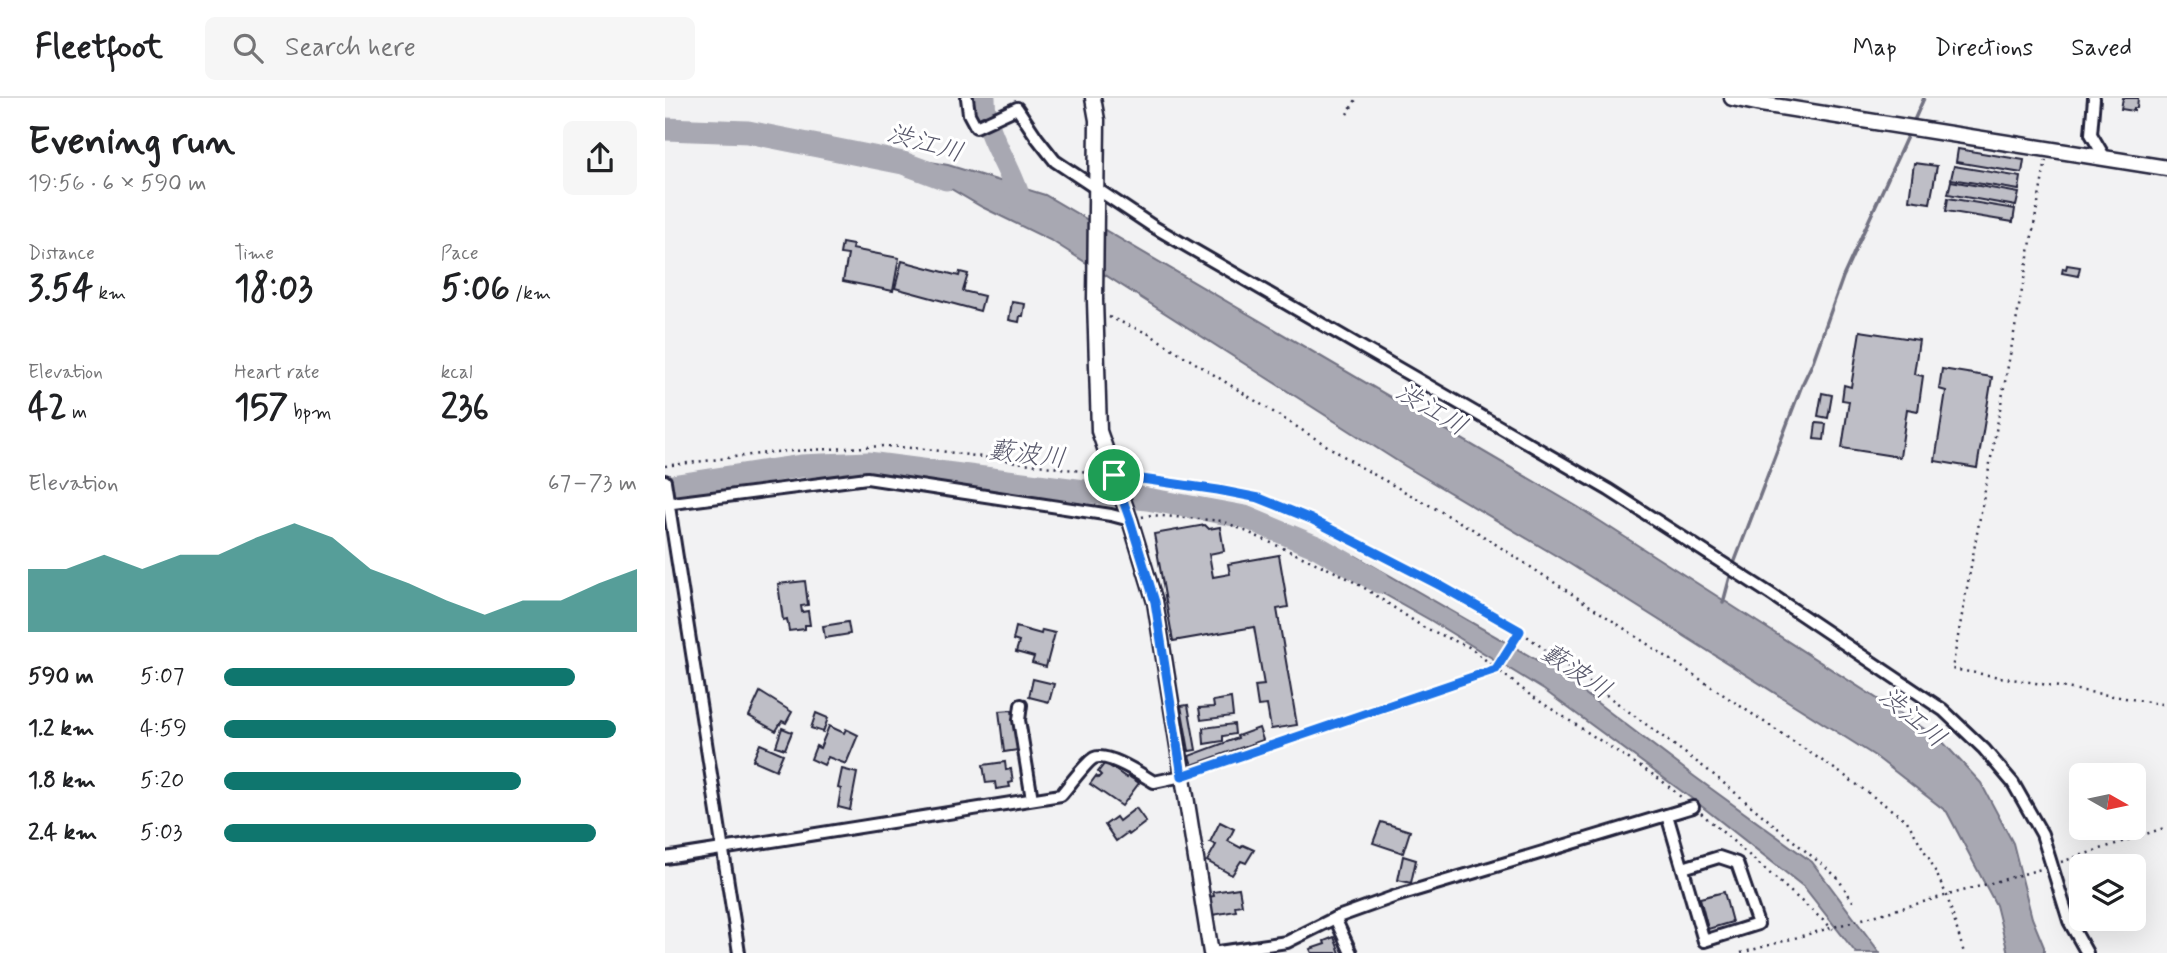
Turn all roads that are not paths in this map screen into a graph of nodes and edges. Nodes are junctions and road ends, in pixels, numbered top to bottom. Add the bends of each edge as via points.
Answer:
1 (967, 98) edge
2 (1093, 98) edge
3 (1732, 98) edge
4 (2094, 98) edge
5 (2105, 158) junction
6 (2167, 168) edge
7 (1095, 192) junction
8 (665, 481) edge
9 (667, 504) edge
10 (1128, 515) junction
11 (1021, 705) dead end
12 (1182, 776) junction
13 (1032, 799) junction
14 (1693, 807) road end
15 (1667, 815) junction
16 (723, 849) junction
17 (665, 858) edge
18 (1683, 868) junction
19 (1335, 918) junction
20 (739, 953) edge
21 (1212, 953) edge
22 (1351, 953) edge
23 (2087, 953) edge

1 - 7 street via 976,127 1017,108 1055,161
2 - 7 street via 1097,120
3 - 5 street
4 - 5 street via 2091,134
5 - 6 street
7 - 10 street via 1099,431
7 - 23 street via 1609,490 1943,710 2013,783 2042,834 2069,922
8 - 9 street
9 - 10 street via 867,478
9 - 16 street
10 - 12 street via 1155,602
11 - 13 street via 1019,720
12 - 13 street via 1154,782 1118,762 1094,758 1061,795
12 - 21 street
13 - 16 street
14 - 15 street
15 - 18 street
15 - 19 street
16 - 17 street
16 - 20 street
18 - 18 street via 1704,942 1758,924 1737,863 1719,857
19 - 21 street via 1287,942
19 - 22 street

